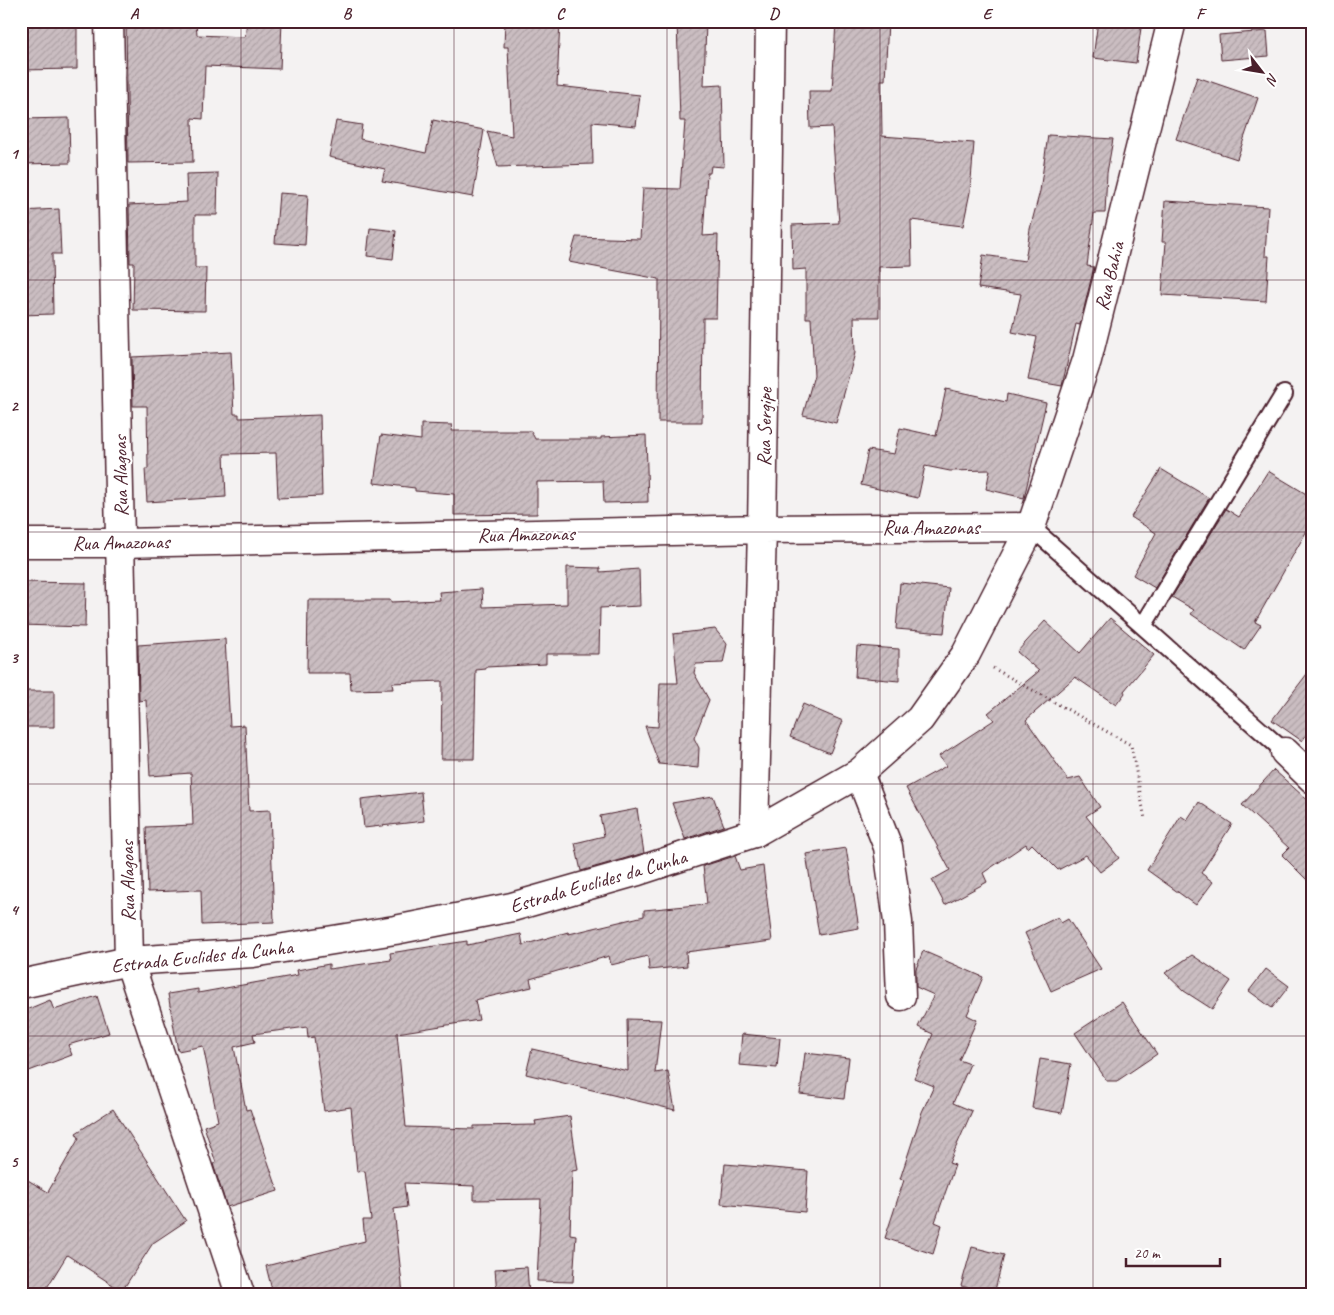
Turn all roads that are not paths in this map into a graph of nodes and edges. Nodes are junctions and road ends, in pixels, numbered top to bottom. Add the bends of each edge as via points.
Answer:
1 (109, 21) edge
2 (770, 21) edge
3 (1172, 21) edge
4 (1284, 394) dead end
5 (1031, 526) junction
6 (762, 528) junction
7 (121, 542) junction
8 (21, 543) edge
9 (1143, 626) junction
10 (1285, 752) joint
11 (859, 773) junction
12 (1313, 779) edge
13 (754, 834) junction
14 (129, 960) junction
15 (21, 984) edge
16 (901, 996) dead end
17 (240, 1294) edge

1 - 7 street, Rua Alagoas
2 - 6 street, Rua Sergipe
3 - 5 street, Rua Bahia via 1087,360
4 - 9 lane
5 - 6 street, Rua Amazonas
5 - 9 lane
5 - 11 street, Estrada Euclides da Cunha via 966,654 920,719
6 - 7 street, Rua Amazonas
6 - 13 street, Rua Sergipe
7 - 8 street, Rua Amazonas
7 - 14 street, Rua Alagoas
9 - 10 lane
10 - 12 street
11 - 13 street, Estrada Euclides da Cunha
11 - 16 street via 888,847 898,922
13 - 14 street, Estrada Euclides da Cunha via 502,909 253,953
14 - 15 street, Estrada Euclides da Cunha
14 - 17 street, Rua Alagoas

